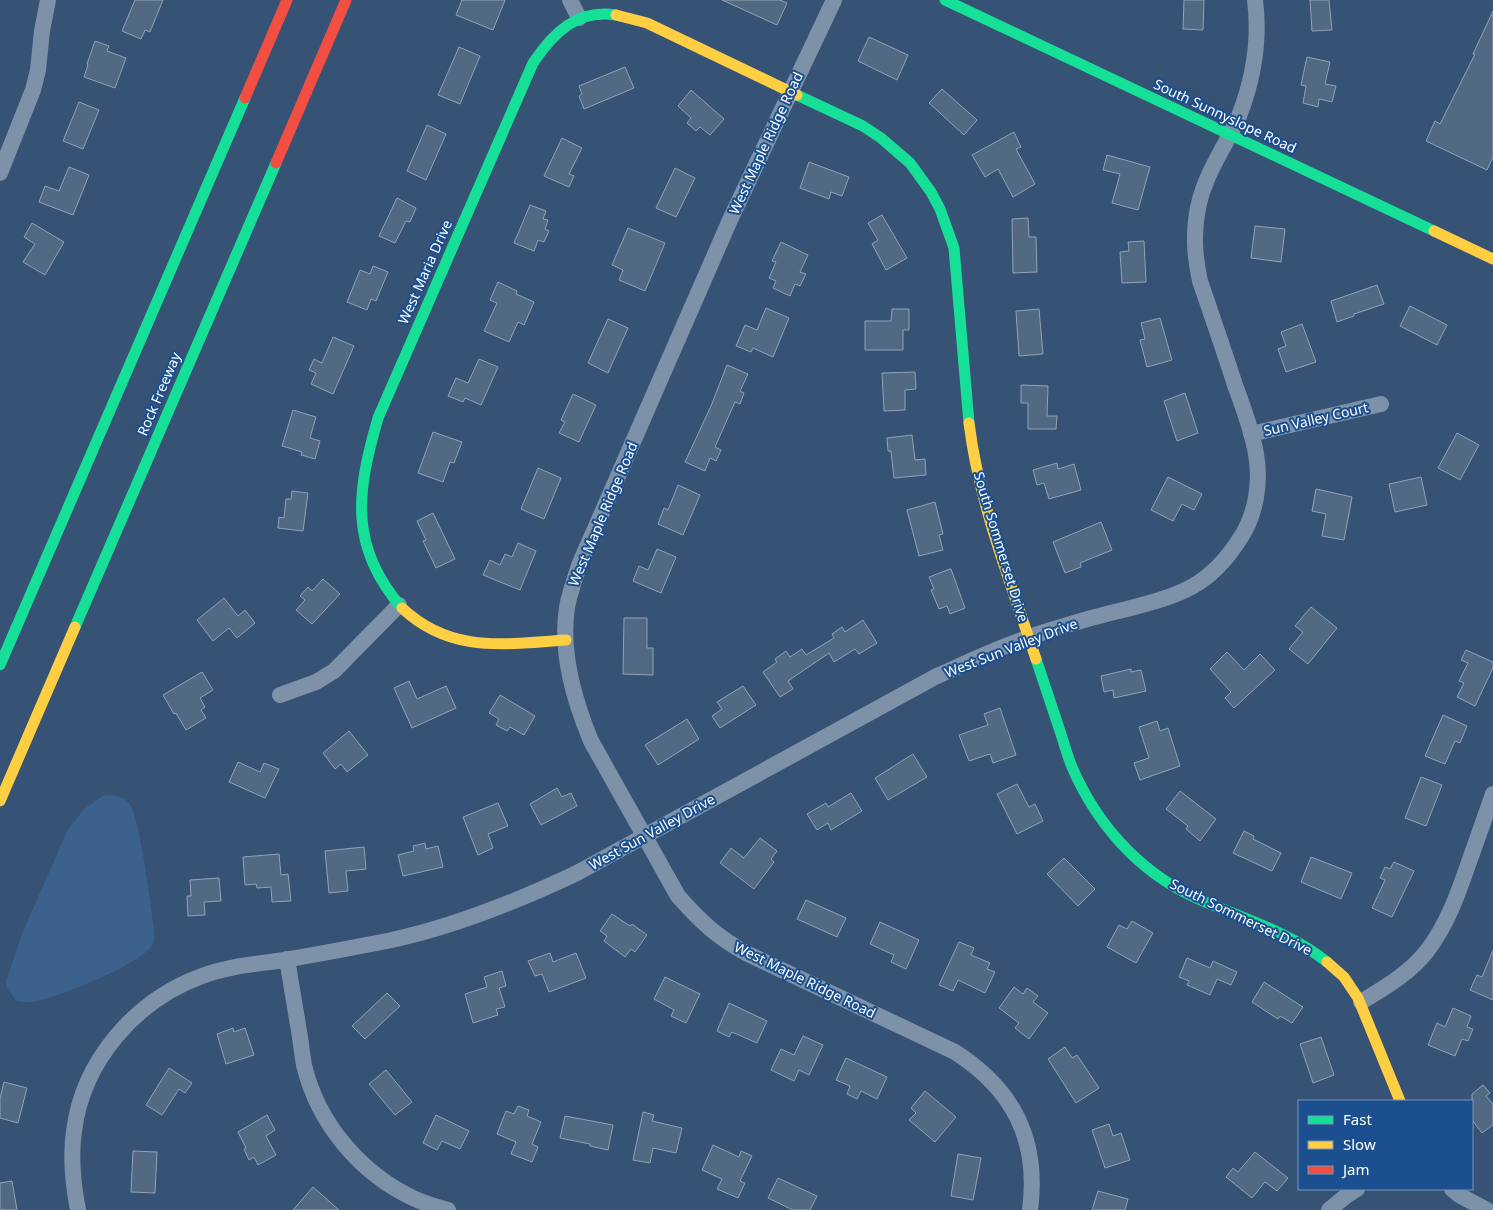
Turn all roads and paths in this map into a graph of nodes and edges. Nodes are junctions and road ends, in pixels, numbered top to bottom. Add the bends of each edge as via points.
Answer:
1 (48, 0) edge
2 (287, 0) edge
3 (346, 0) edge
4 (570, 0) edge
5 (834, 0) edge
6 (945, 0) edge
7 (1256, 0) edge
8 (579, 18) junction
9 (790, 91) junction
10 (1229, 135) junction
11 (0, 174) edge
12 (1493, 259) edge
13 (1381, 404) dead end
14 (1251, 434) junction
15 (400, 606) junction
16 (1029, 638) junction
17 (566, 640) junction
18 (0, 665) edge
19 (280, 695) dead end
20 (1493, 794) edge
21 (0, 801) edge
22 (644, 837) junction
23 (287, 959) junction
24 (1361, 1002) junction
25 (1400, 1100) edge
26 (1355, 1190) edge
27 (1453, 1190) edge
28 (78, 1210) edge
29 (448, 1210) edge
30 (1030, 1210) edge
31 (1329, 1210) edge
32 (1487, 1210) edge

1 - 11 street via 33,90
2 - 18 main road
3 - 21 main road, Rock Freeway
4 - 8 street
5 - 9 street, West Maple Ridge Road
6 - 10 main road, South Sunnyslope Road
7 - 10 street, West Sun Valley Drive via 1255,52 1246,96
8 - 9 main road, West Maria Drive via 594,14 631,17
8 - 15 main road, West Maria Drive via 551,37 533,63 378,418 368,451 362,490 362,529 369,559 380,582
9 - 16 main road, South Sommerset Drive via 863,126 903,154 934,193 947,222 957,269 973,455 985,504
9 - 17 street, West Maple Ridge Road via 580,563 567,609
10 - 12 main road, South Sunnyslope Road
10 - 14 street, West Sun Valley Drive via 1199,201 1194,245 1200,281
13 - 14 street, Sun Valley Court
14 - 16 street, West Sun Valley Drive via 1257,466 1255,504 1246,530 1221,565 1189,589 1170,597
15 - 17 main road, West Maria Drive via 432,630 458,640 484,644
15 - 19 street via 334,671 316,682
16 - 22 street, West Sun Valley Drive via 935,677
16 - 24 main road, South Sommerset Drive via 1072,766 1097,813 1114,836 1156,875 1182,891 1316,952 1345,979
17 - 22 street, West Maple Ridge Road via 580,716
20 - 24 street via 1444,926 1416,964
22 - 23 street, West Sun Valley Drive via 577,874 494,910 393,940
22 - 30 street, West Maple Ridge Road via 678,896 696,917 729,943 956,1052 991,1079 1017,1117 1028,1146 1032,1175
23 - 28 street, West Sun Valley Drive via 203,975 174,988 132,1018 108,1047 83,1093 74,1131 72,1169
23 - 29 street via 304,1065 323,1114 343,1144 376,1176 399,1191
24 - 25 main road, South Sommerset Drive
26 - 31 street
27 - 32 street

